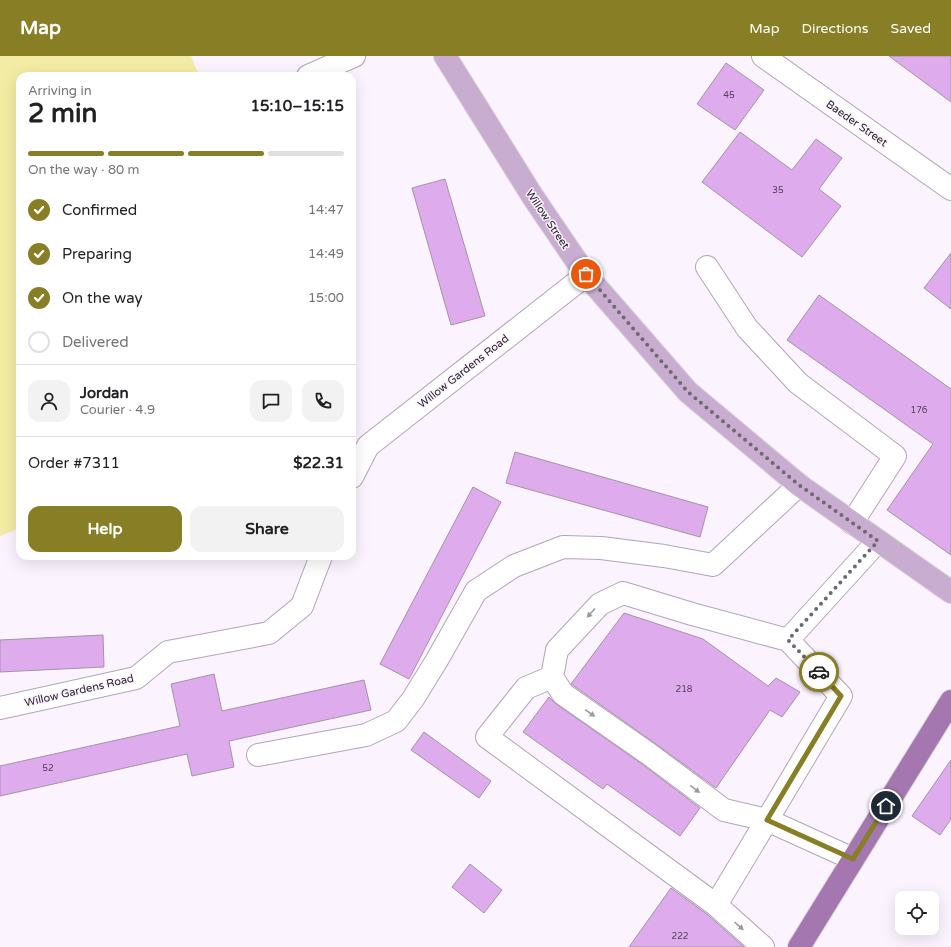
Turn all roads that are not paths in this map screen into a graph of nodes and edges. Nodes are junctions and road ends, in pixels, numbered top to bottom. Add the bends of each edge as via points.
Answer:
1 (354, 56) edge
2 (445, 56) edge
3 (764, 56) edge
4 (317, 72) edge
5 (951, 189) edge
6 (707, 267) dead end
7 (586, 274) junction
8 (356, 469) edge
9 (799, 485) junction
10 (852, 523) junction
11 (878, 541) junction
12 (319, 560) edge
13 (951, 592) edge
14 (788, 640) junction
15 (552, 677) junction
16 (951, 701) edge
17 (0, 708) edge
18 (258, 755) dead end
19 (767, 820) junction
20 (853, 859) junction
21 (716, 905) junction
22 (762, 947) edge
23 (799, 947) edge

1 - 4 street
2 - 7 main road, Willow Street via 533,196
3 - 5 street, Baeder Street
6 - 10 street via 747,328 798,383 896,456
7 - 8 street, Willow Gardens Road via 368,446
7 - 9 main road, Willow Street via 688,392
9 - 10 main road, Willow Street
9 - 18 street via 713,565 601,548 563,547 514,566 476,591 413,699 396,721 366,735
10 - 11 main road, Willow Street
11 - 13 main road, Willow Street
11 - 14 street
12 - 17 street, Willow Gardens Road via 302,606 269,633 168,652 136,678
14 -> 15 street via 623,593 600,604 557,650
14 - 19 street via 841,696
15 -> 19 street via 563,694 724,810
15 - 21 street via 526,688 487,737
16 - 20 highway
19 - 20 street
19 - 21 street
20 - 23 highway
21 -> 22 street

